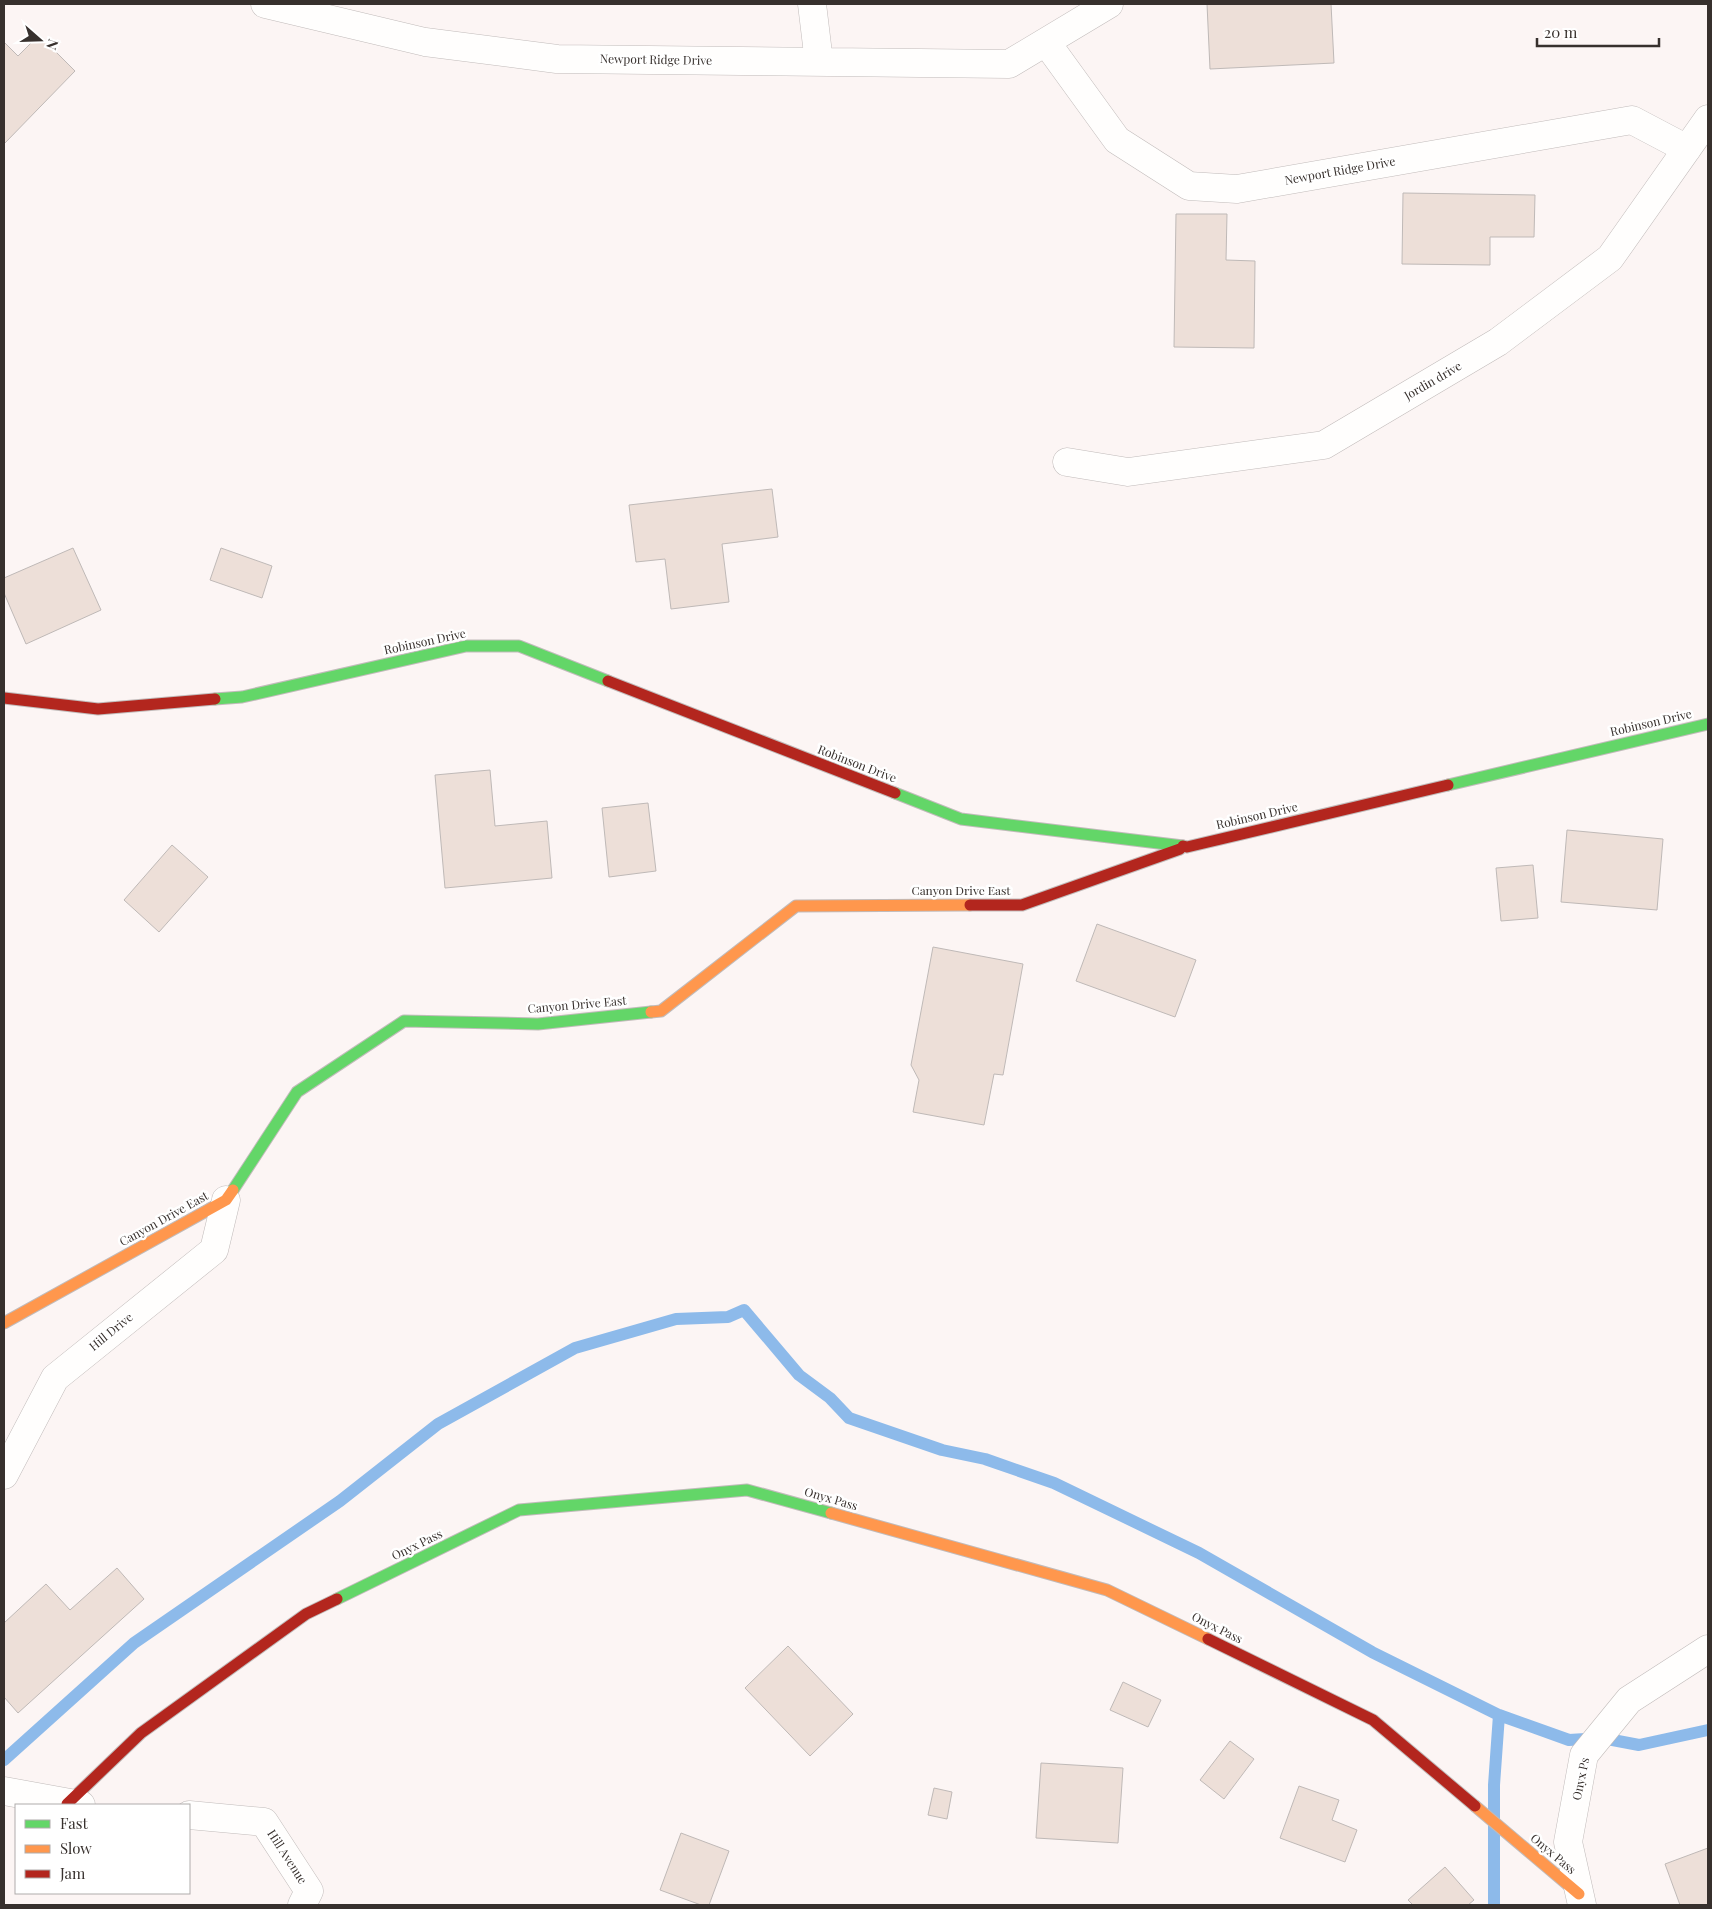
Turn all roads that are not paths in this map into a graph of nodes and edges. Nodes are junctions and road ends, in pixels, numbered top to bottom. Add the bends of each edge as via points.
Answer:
1 (265, 4) edge
2 (812, 4) edge
3 (1109, 4) edge
4 (1046, 42) junction
5 (819, 62) junction
6 (1708, 120) edge
7 (1687, 150) junction
8 (1067, 462) dead end
9 (4, 698) edge
10 (1708, 724) edge
11 (1187, 847) junction
12 (226, 1200) junction
13 (4, 1323) edge
14 (4, 1475) edge
15 (1708, 1648) edge
16 (4, 1791) edge
17 (69, 1804) edge
18 (75, 1804) edge
19 (190, 1815) edge
20 (1580, 1899) edge
21 (302, 1905) edge

1 - 5 street, Newport Ridge Drive via 425,42 556,59
2 - 5 street
3 - 4 street, Newport Ridge Drive
4 - 5 street, Newport Ridge Drive via 1009,64
4 - 7 street, Newport Ridge Drive via 1117,140 1189,186 1237,189 1632,120
6 - 7 street, Jordin drive
7 - 8 street, Jordin drive via 1610,258 1498,342 1324,445 1128,472
9 - 11 street, Robinson Drive via 98,709 242,697 466,646 519,646 961,819
10 - 11 street, Robinson Drive
11 - 12 street, Canyon Drive East via 1022,905 796,906 660,1010 538,1024 404,1021 297,1092
12 - 13 street, Canyon Drive East
12 - 14 street, Hill Drive via 214,1250 55,1378
15 - 20 street, Onyx Ps via 1629,1700 1584,1755 1568,1842
16 - 17 street
18 - 20 street, Onyx Pass via 141,1733 306,1614 519,1510 747,1490 1107,1590 1372,1720
19 - 21 street, Hill Avenue via 264,1822 309,1891

